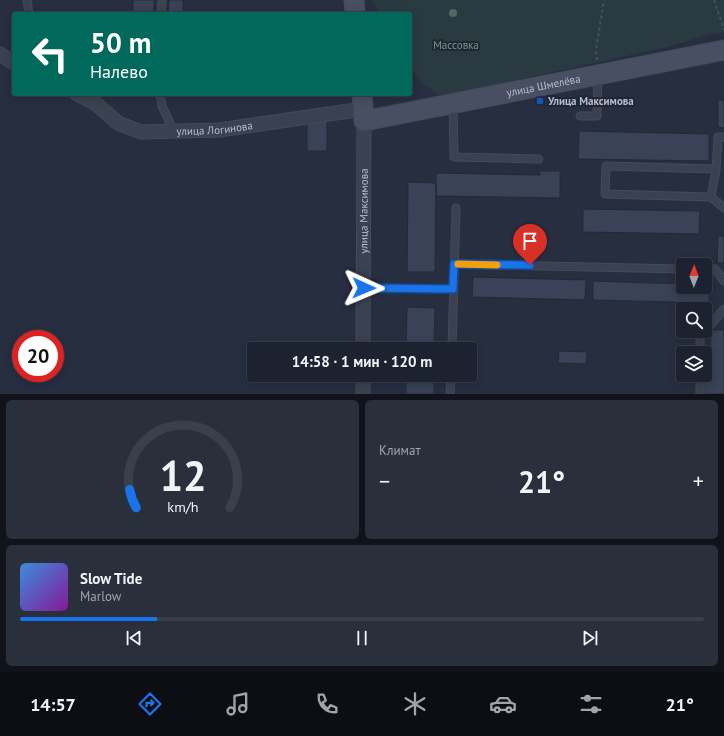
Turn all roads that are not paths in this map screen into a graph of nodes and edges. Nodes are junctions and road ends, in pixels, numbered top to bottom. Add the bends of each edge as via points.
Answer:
1 (27, 0) edge
2 (162, 0) edge
3 (354, 0) edge
4 (29, 12) edge
5 (161, 12) edge
6 (355, 12) edge
7 (724, 50) edge
8 (0, 54) edge
9 (12, 62) edge
10 (598, 75) junction
11 (81, 96) edge
12 (160, 96) edge
13 (453, 104) junction
14 (363, 108) edge
15 (580, 116) dead end
16 (174, 132) junction
17 (724, 137) edge
18 (539, 160) dead end
19 (716, 169) junction
20 (711, 197) junction
21 (456, 208) dead end
22 (724, 208) edge
23 (454, 264) junction
24 (676, 269) edge
25 (712, 269) edge
26 (724, 281) edge
27 (364, 288) junction
28 (453, 289) junction
29 (724, 310) edge
30 (363, 342) edge
31 (452, 342) edge
32 (700, 346) edge
33 (363, 382) edge
34 (451, 382) edge
35 (700, 382) edge
36 (363, 394) edge
37 (450, 394) edge
38 (700, 394) edge

1 - 4 lane
2 - 5 lane
3 - 6 main road
7 - 10 main road, улица Шмелёва
8 - 9 street
10 - 13 main road, улица Шмелёва
10 - 15 lane via 597,116
11 - 16 street, улица Логинова via 95,103 118,124 141,132
12 - 16 lane
13 - 14 main road, улица Шмелёва
13 - 18 lane via 454,157
14 - 16 street, улица Логинова via 219,130
14 - 27 street, улица Максимова
17 - 19 lane via 718,137
19 - 20 lane
19 - 20 lane via 606,166 605,194
20 - 22 lane
21 - 23 lane
23 - 24 lane
23 - 28 lane
25 - 26 lane via 715,269
27 - 28 lane
27 - 30 street, улица Максимова
28 - 31 lane
29 - 32 lane via 700,336
33 - 36 street
34 - 37 lane
35 - 38 lane

